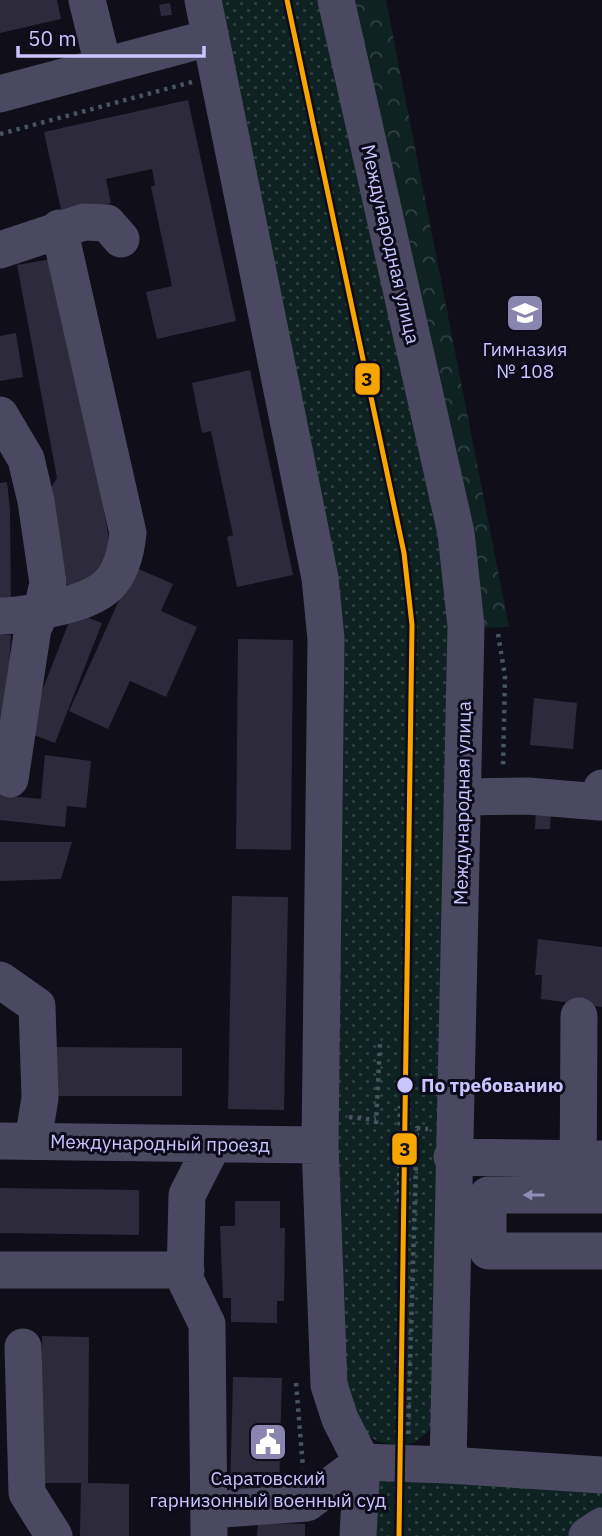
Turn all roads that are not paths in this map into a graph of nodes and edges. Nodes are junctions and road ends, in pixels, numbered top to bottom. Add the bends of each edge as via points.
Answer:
1 (87, 0) edge
2 (204, 0) edge
3 (336, 0) edge
4 (209, 38) junction
5 (103, 65) junction
6 (0, 94) edge
7 (59, 228) junction
8 (121, 239) dead end
9 (0, 250) edge
10 (0, 415) edge
11 (42, 610) junction
12 (0, 616) edge
13 (10, 779) dead end
14 (602, 788) edge
15 (462, 797) junction
16 (0, 980) edge
17 (579, 1016) dead end
18 (16, 1141) edge
19 (214, 1144) junction
20 (453, 1144) junction
21 (320, 1145) junction
22 (590, 1158) edge
23 (590, 1195) edge
24 (602, 1251) edge
25 (0, 1270) edge
26 (186, 1270) junction
27 (23, 1347) dead end
28 (362, 1462) junction
29 (448, 1465) junction
30 (602, 1475) edge
31 (209, 1523) edge
32 (602, 1526) edge
33 (54, 1536) edge
34 (358, 1536) edge
35 (587, 1536) edge

1 - 5 street
2 - 4 street
3 - 15 street, Международная улица via 456,533 466,626
4 - 5 street
4 - 21 street via 320,578 326,639
5 - 6 street
7 - 8 street via 107,223
7 - 9 street
7 - 11 street via 128,533 125,557 104,591 86,601
10 - 11 street via 26,459 36,501 48,583
11 - 12 street
11 - 13 street via 33,628
14 - 15 street via 600,802
15 - 20 street, Международная улица
16 - 18 street via 37,1006 40,1098
17 - 22 street
18 - 19 street, Международный проезд
19 - 21 street, Международный проезд
19 - 26 street via 187,1195
20 - 22 street
20 - 29 street, Международная улица
21 - 28 street via 329,1385
22 - 23 street
23 -> 24 street via 488,1195 488,1251
25 - 26 street
26 - 31 street via 185,1279 207,1324
27 - 33 street via 26,1493
28 - 29 street
28 - 31 street via 307,1503
28 - 34 street
29 - 30 street
32 - 35 street

